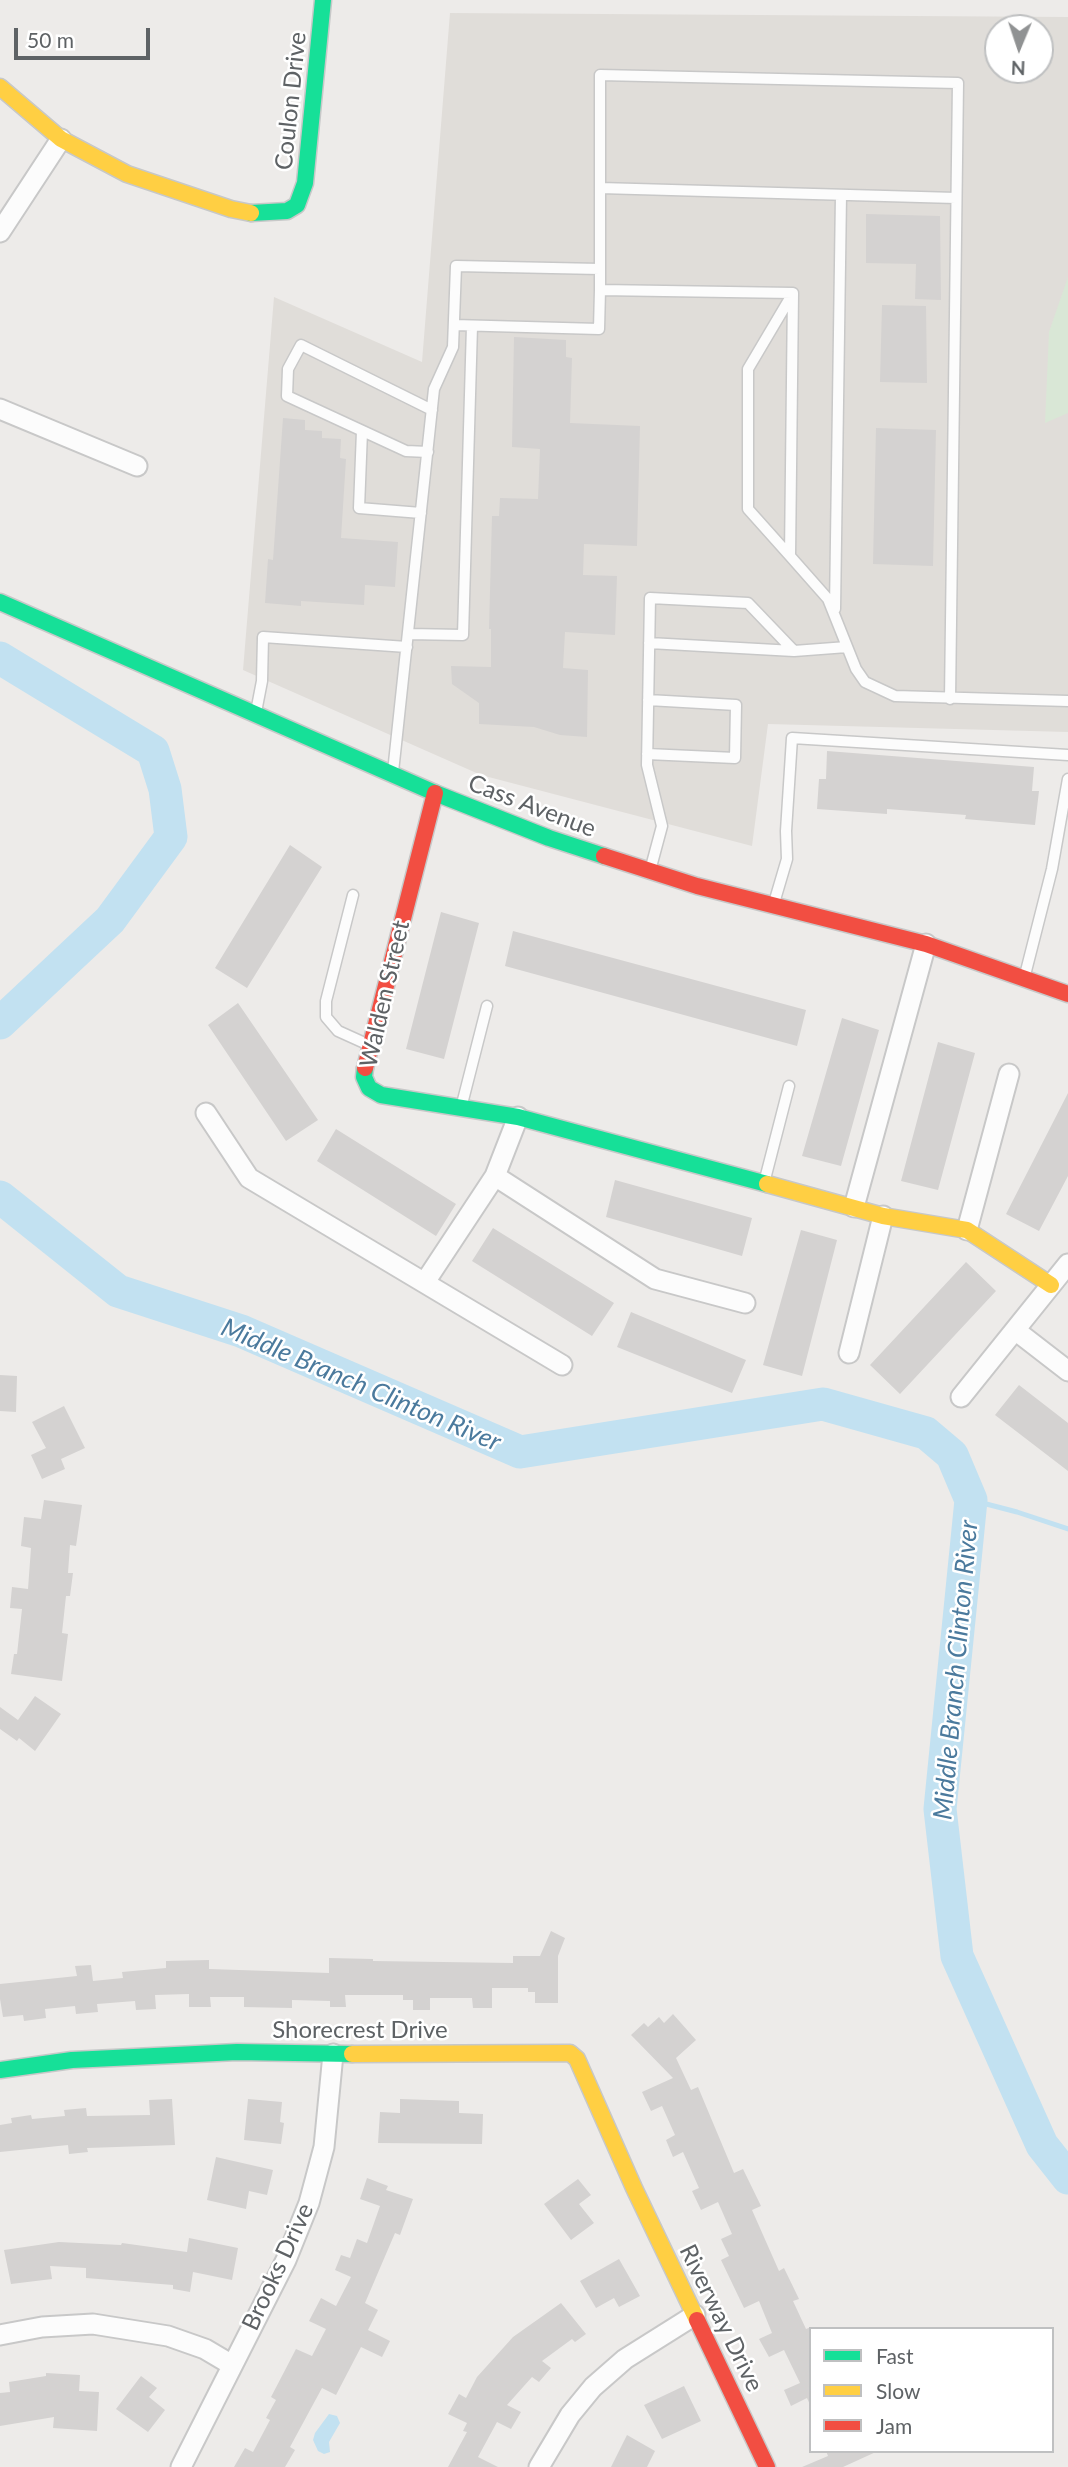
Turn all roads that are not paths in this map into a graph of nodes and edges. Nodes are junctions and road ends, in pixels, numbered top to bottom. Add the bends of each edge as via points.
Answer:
1 (323, 0) edge
2 (0, 87) edge
3 (61, 139) junction
4 (600, 188) junction
5 (841, 195) junction
6 (956, 198) junction
7 (0, 232) edge
8 (600, 269) junction
9 (600, 290) junction
10 (793, 293) junction
11 (454, 325) junction
12 (472, 326) junction
13 (0, 409) edge
14 (432, 410) junction
15 (362, 430) junction
16 (428, 452) junction
17 (137, 466) dead end
18 (421, 513) junction
19 (790, 556) junction
20 (0, 602) edge
21 (835, 616) junction
22 (408, 634) junction
23 (649, 643) junction
24 (407, 647) junction
25 (847, 647) junction
26 (794, 651) junction
27 (950, 699) junction
28 (648, 700) junction
29 (1068, 701) edge
30 (256, 713) junction
31 (647, 754) junction
32 (1068, 755) edge
33 (393, 773) junction
34 (1068, 779) edge
35 (435, 793) junction
36 (650, 871) junction
37 (353, 895) dead end
38 (774, 905) junction
39 (926, 944) junction
40 (1024, 979) junction
41 (1068, 994) edge
42 (487, 1006) dead end
43 (369, 1045) junction
44 (1009, 1074) dead end
45 (789, 1086) dead end
46 (461, 1108) junction
47 (206, 1113) dead end
48 (519, 1117) junction
49 (495, 1175) junction
50 (764, 1183) junction
51 (854, 1207) junction
52 (883, 1216) junction
53 (967, 1230) junction
54 (1068, 1264) edge
55 (425, 1282) junction
56 (1051, 1285) junction
57 (745, 1303) dead end
58 (1015, 1330) junction
59 (849, 1353) dead end
60 (562, 1365) dead end
61 (1068, 1371) edge
62 (961, 1397) dead end
63 (333, 2054) junction
64 (0, 2070) edge
65 (634, 2188) joint
66 (695, 2315) junction
67 (0, 2335) edge
68 (232, 2365) junction
69 (181, 2467) edge
70 (539, 2467) edge
71 (767, 2467) edge

1 - 3 street, Coulon Drive via 303,195 287,211 231,209 127,174
2 - 3 street
3 - 7 street
4 - 5 lane
4 - 6 lane via 600,75 958,83
4 - 8 lane
5 - 6 lane
5 - 21 lane
6 - 27 lane
8 - 9 lane
8 - 11 lane via 456,266
9 - 10 lane
9 - 12 lane via 598,329
10 - 19 lane
10 - 19 lane via 748,369 748,509
11 - 12 lane
11 - 14 lane via 453,347 434,389
12 - 22 lane via 463,635
13 - 17 street
14 - 15 lane via 301,345 288,369 287,396
14 - 16 lane
15 - 16 lane via 406,451
15 - 18 lane via 359,508
16 - 18 lane
18 - 22 lane
19 - 21 lane via 828,599
20 - 30 street, Cass Avenue
21 - 25 lane
22 - 24 lane
23 - 26 lane
23 - 26 lane via 650,598 748,603
23 - 28 lane
24 - 30 lane via 263,637
24 - 33 lane
25 - 26 lane
25 - 27 lane via 865,682 880,690 910,699
27 - 29 lane
28 - 31 lane
28 - 31 lane via 736,705 735,758
30 - 33 street, Cass Avenue
31 - 36 lane via 662,825
32 - 38 lane via 792,738 787,859
33 - 35 street, Cass Avenue
34 - 40 lane via 1052,869
35 - 36 street, Cass Avenue
35 - 43 street, Walden Street
36 - 38 street, Cass Avenue
37 - 43 lane via 326,1017 338,1031
38 - 39 street, Cass Avenue
39 - 40 street, Cass Avenue
39 - 51 street
40 - 41 street, Cass Avenue
42 - 46 lane
43 - 46 street, Walden Street via 364,1077 369,1088 393,1098
44 - 53 street
45 - 50 lane
46 - 48 street, Walden Street
47 - 55 street via 249,1178
48 - 49 street
48 - 50 street, Walden Street
49 - 55 street
49 - 57 street via 655,1279
50 - 51 street, Walden Street
51 - 52 street, Walden Street
52 - 53 street, Walden Street
52 - 59 street
53 - 56 street, Walden Street
54 - 56 street
55 - 60 street
56 - 58 street
58 - 61 street
58 - 62 street
63 - 64 street, Shorecrest Drive via 153,2054
63 - 65 street, Shorecrest Drive via 570,2053 577,2059
63 - 68 street, Brooks Drive via 318,2175 286,2260
65 - 66 street, Riverway Drive
66 - 70 street via 625,2360 593,2387
66 - 71 street, Riverway Drive
67 - 68 street via 93,2324 168,2336
68 - 69 street, Brooks Drive

